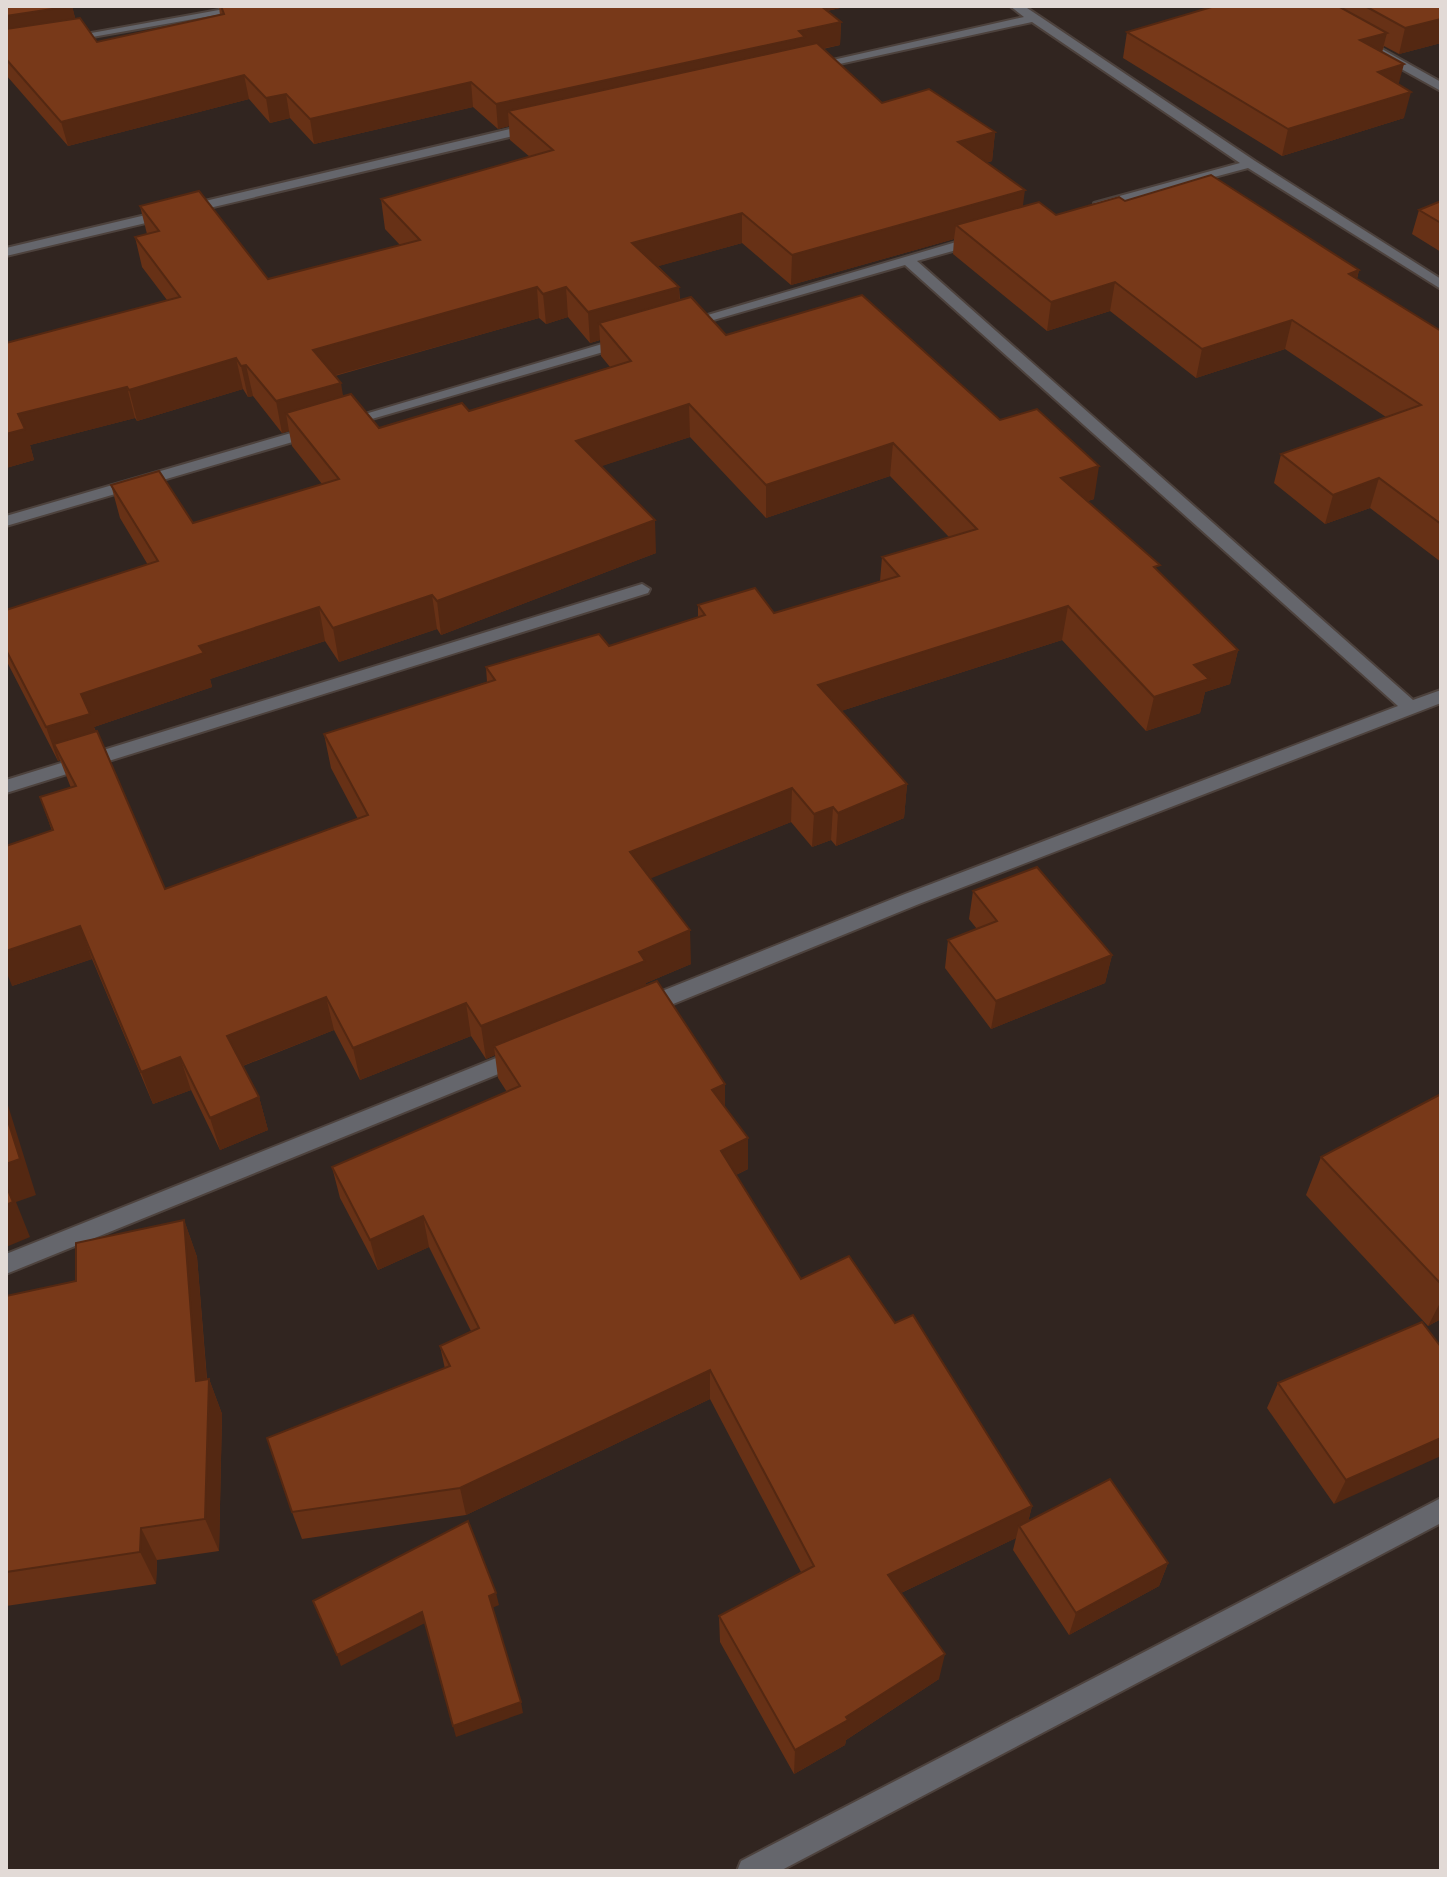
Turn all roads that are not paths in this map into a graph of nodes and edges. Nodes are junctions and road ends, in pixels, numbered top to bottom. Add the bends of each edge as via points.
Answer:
1 (262, 6) edge
2 (1016, 6) edge
3 (1035, 18) junction
4 (51, 41) edge
5 (1364, 43) edge
6 (793, 70) edge
7 (1441, 87) edge
8 (550, 124) edge
9 (1250, 164) junction
10 (1085, 210) edge
11 (996, 235) edge
12 (6, 252) edge
13 (906, 259) junction
14 (1441, 285) edge
15 (6, 521) edge
16 (642, 589) dead end
17 (1441, 696) edge
18 (1410, 707) junction
19 (6, 787) edge
20 (620, 1017) edge
21 (547, 1046) edge
22 (6, 1264) edge
23 (1441, 1510) edge
24 (751, 1871) edge

1 - 4 street
2 - 3 street
3 - 6 street
3 - 9 street
5 - 7 street
8 - 12 street
9 - 10 street
9 - 14 street
11 - 13 street
13 - 15 street
13 - 18 street
16 - 19 street
17 - 18 street
18 - 20 street
21 - 22 street
23 - 24 street

